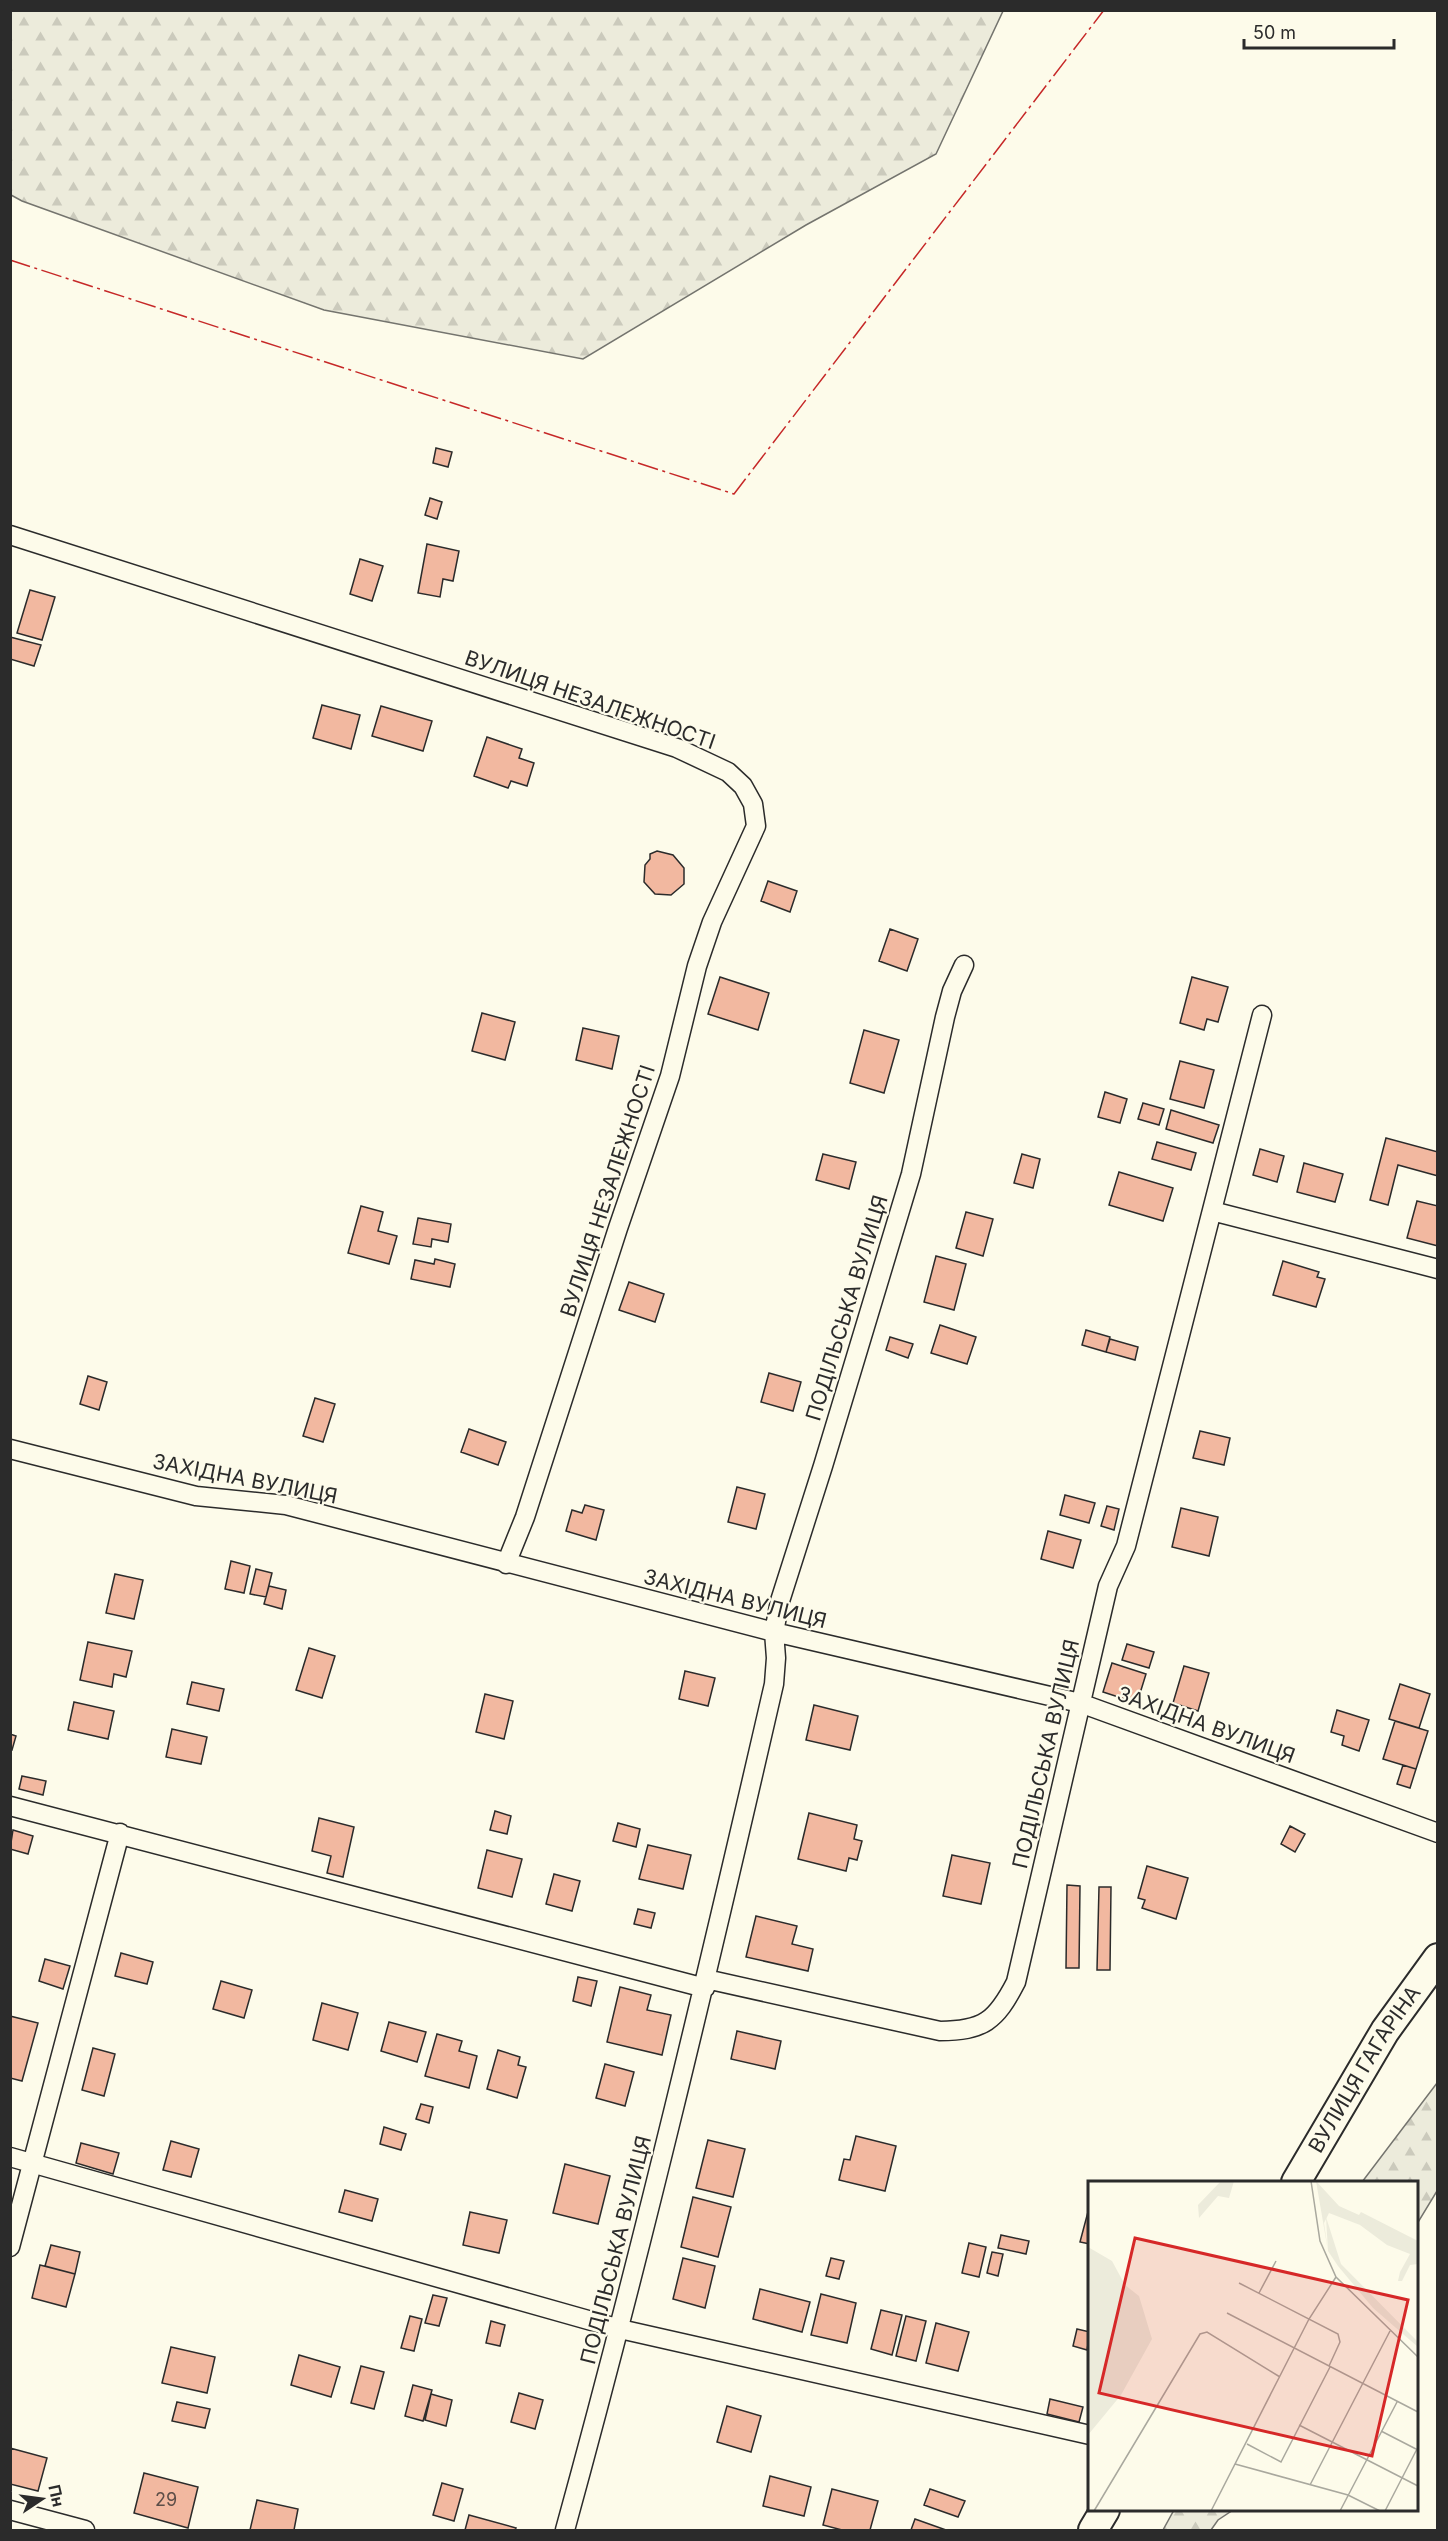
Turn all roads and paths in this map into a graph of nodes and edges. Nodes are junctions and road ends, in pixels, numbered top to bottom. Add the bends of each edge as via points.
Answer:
1 (10, 535) edge
2 (964, 965) dead end
3 (1262, 1015) dead end
4 (1212, 1211) junction
5 (1437, 1269) edge
6 (10, 1449) edge
7 (506, 1564) junction
8 (774, 1632) junction
9 (1080, 1703) junction
10 (10, 1806) edge
11 (120, 1833) junction
12 (1437, 1833) edge
13 (1437, 1958) edge
14 (705, 1983) junction
15 (10, 2157) edge
16 (33, 2163) junction
17 (1297, 2181) edge
18 (10, 2247) edge
19 (620, 2329) junction
20 (1088, 2435) edge
21 (10, 2510) edge
22 (1104, 2511) edge
23 (85, 2530) edge
24 (565, 2530) edge
25 (1093, 2530) edge

1 - 7 street, ВУЛИЦЯ НЕЗАЛЕЖНОСТІ via 677,748 728,772 743,786 753,804 756,826 712,922 697,966 670,1076 525,1518
2 - 8 street, ПОДІЛЬСЬКА ВУЛИЦЯ via 945,1017 911,1174 780,1601
3 - 4 street, ПОДІЛЬСЬКА ВУЛИЦЯ
4 - 5 street
4 - 9 street, ПОДІЛЬСЬКА ВУЛИЦЯ via 1126,1546 1108,1586
6 - 7 street, ЗАХІДНА ВУЛИЦЯ via 196,1496 286,1505
7 - 8 street, ЗАХІДНА ВУЛИЦЯ
8 - 9 street, ЗАХІДНА ВУЛИЦЯ
8 - 14 street, ПОДІЛЬСЬКА ВУЛИЦЯ via 774,1684
9 - 12 street, ЗАХІДНА ВУЛИЦЯ
9 - 14 street, ПОДІЛЬСЬКА ВУЛИЦЯ via 1016,1982 996,2013 981,2026 939,2031
10 - 11 street
11 - 14 street
11 - 16 street
13 - 17 main road, ВУЛИЦЯ ГАГАРІНА via 1384,2031
14 - 19 street, ПОДІЛЬСЬКА ВУЛИЦЯ
15 - 16 street
16 - 18 street
16 - 19 street
19 - 20 street
19 - 24 street, ПОДІЛЬСЬКА ВУЛИЦЯ
21 - 23 street
22 - 25 main road

